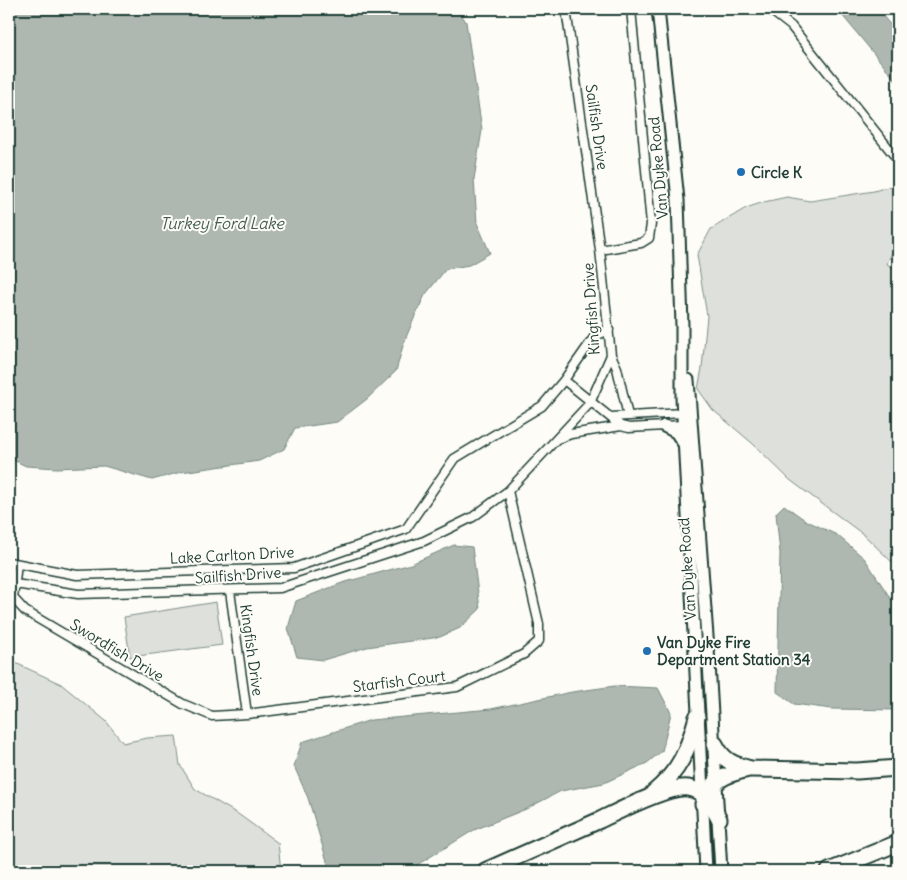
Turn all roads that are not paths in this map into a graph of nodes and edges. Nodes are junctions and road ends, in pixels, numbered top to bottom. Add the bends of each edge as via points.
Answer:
1 (566, 9) edge
2 (631, 9) edge
3 (658, 9) edge
4 (769, 9) edge
5 (898, 160) edge
6 (600, 250) junction
7 (609, 330) junction
8 (611, 355) junction
9 (564, 380) junction
10 (590, 403) junction
11 (628, 416) junction
12 (611, 417) junction
13 (686, 419) junction
14 (621, 426) junction
15 (664, 426) junction
16 (555, 440) junction
17 (684, 444) junction
18 (508, 491) junction
19 (13, 563) edge
20 (11, 584) edge
21 (230, 591) junction
22 (247, 714) junction
23 (697, 717) junction
24 (714, 744) junction
25 (898, 768) edge
26 (751, 769) junction
27 (717, 782) junction
28 (646, 799) junction
29 (703, 799) junction
30 (718, 819) junction
31 (898, 843) edge
32 (485, 871) edge
33 (706, 871) edge
34 (721, 871) edge
35 (829, 871) edge

1 - 6 street, Sailfish Drive
2 - 6 street, Kingfish Drive via 651,224 649,238 641,243
3 - 13 main road, Van Dyke Road via 678,200
4 - 5 street via 791,26
6 - 7 street, Kingfish Drive
7 - 8 street, Kingfish Drive
7 - 9 street, Lake Carlton Drive via 595,336
8 - 10 street, Kingfish Drive
8 - 11 street
9 - 10 street
9 - 19 street, Lake Carlton Drive via 542,406 454,459 406,530 294,568 77,575
10 - 12 street
10 - 16 street, Kingfish Drive
11 - 12 street
11 - 13 street
12 - 14 street
13 - 15 street
13 - 17 main road, Van Dyke Road
13 - 24 main road, Van Dyke Road
14 - 15 street
14 - 16 street via 571,434
15 - 17 main road via 676,432
16 - 18 street, Kingfish Drive
17 - 23 main road, Van Dyke Road
18 - 21 street, Sailfish Drive via 473,517 424,541 280,588
18 - 22 street, Starfish Court via 539,624 539,641 524,654 457,687
19 - 20 street, Swordfish Drive
20 - 21 street, Sailfish Drive via 78,594
20 - 22 street, Swordfish Drive via 13,598 25,611 183,704 212,716
21 - 22 street, Kingfish Drive
23 - 28 highway via 687,750 675,772
23 - 29 main road, Van Dyke Road
24 - 26 highway via 727,761
24 - 27 main road, Van Dyke Road
25 - 26 highway via 857,771
26 - 27 highway via 729,774
27 - 29 highway
27 - 30 main road, Van Dyke Road
28 - 29 highway via 689,788
28 - 32 highway
29 - 30 highway via 712,806
29 - 33 main road, Van Dyke Road
30 - 34 main road, Van Dyke Road
31 - 35 highway

